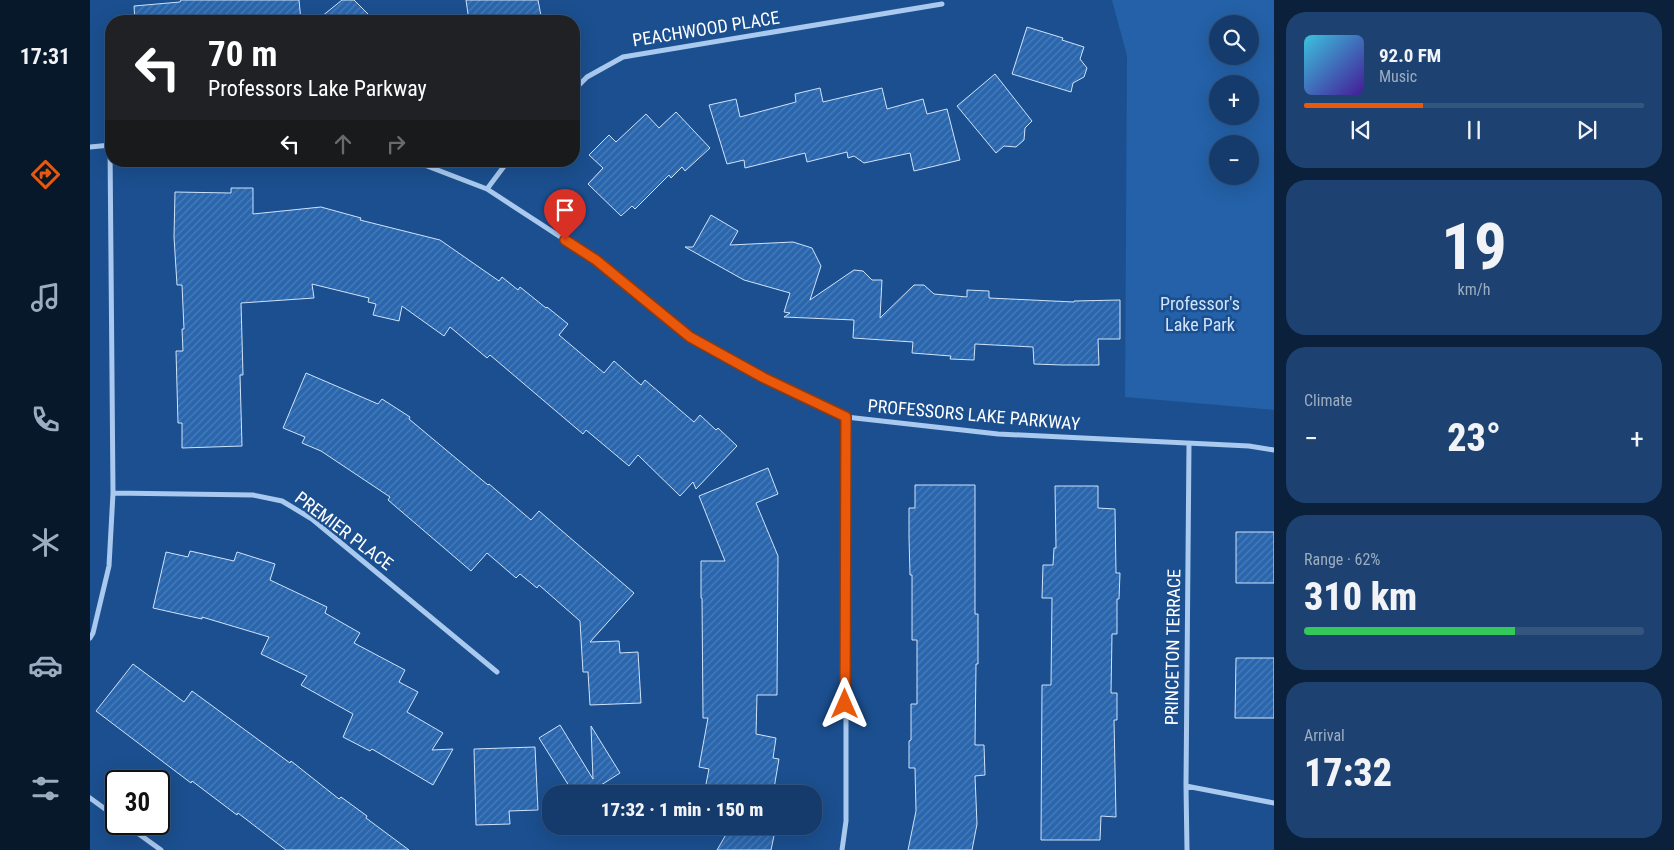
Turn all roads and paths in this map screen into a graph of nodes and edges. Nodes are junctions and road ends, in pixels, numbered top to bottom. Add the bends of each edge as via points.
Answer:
1 (942, 4) dead end
2 (580, 84) edge
3 (105, 146) edge
4 (90, 147) edge
5 (111, 167) edge
6 (430, 167) edge
7 (504, 167) edge
8 (487, 189) junction
9 (846, 417) junction
10 (1189, 444) junction
11 (1274, 450) edge
12 (113, 493) junction
13 (90, 638) edge
14 (497, 672) dead end
15 (1186, 786) junction
16 (90, 798) edge
17 (1274, 803) edge
18 (105, 809) edge
19 (140, 835) edge
20 (161, 850) edge
21 (842, 850) edge
22 (1187, 850) edge

1 - 2 street, PEACHWOOD PLACE via 623,57
3 - 4 street
5 - 12 street
6 - 8 street, PROFESSORS LAKE PARKWAY
7 - 8 street
8 - 9 street, PROFESSORS LAKE PARKWAY via 596,260 690,337 764,378
9 - 10 street, PROFESSORS LAKE PARKWAY via 998,434
9 - 21 street via 846,821
10 - 11 street, PROFESSORS LAKE PARKWAY
10 - 15 street, PRINCETON TERRACE
12 - 13 street via 108,566
12 - 14 street, PREMIER PLACE via 253,495 282,501 312,519
15 - 17 street
15 - 22 street, PRINCETON TERRACE
16 - 18 street
19 - 20 street

